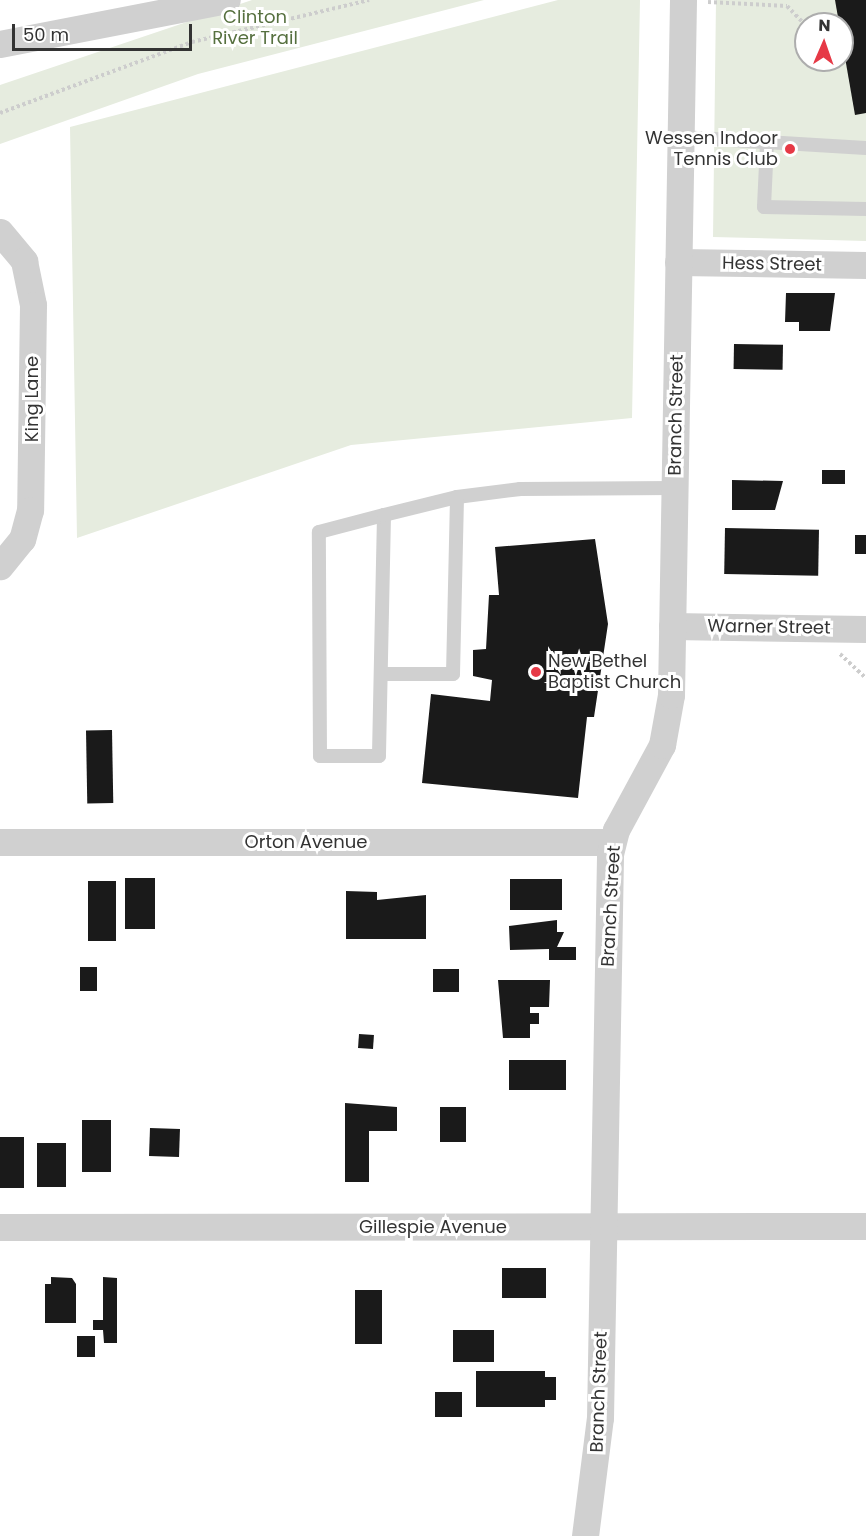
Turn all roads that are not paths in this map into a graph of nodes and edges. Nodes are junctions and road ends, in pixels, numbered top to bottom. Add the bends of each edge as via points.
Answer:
1 (227, 0) edge
2 (683, 0) edge
3 (188, 5) edge
4 (0, 44) edge
5 (681, 137) junction
6 (767, 143) junction
7 (866, 148) edge
8 (866, 209) edge
9 (0, 232) edge
10 (678, 262) junction
11 (866, 265) edge
12 (674, 488) junction
13 (457, 497) junction
14 (384, 515) junction
15 (0, 566) edge
16 (672, 626) junction
17 (866, 629) edge
18 (382, 674) junction
19 (0, 842) edge
20 (612, 842) junction
21 (866, 1226) edge
22 (0, 1227) edge
23 (603, 1227) junction
24 (585, 1536) edge

1 - 3 street
2 - 5 street, Branch Street
3 - 4 street
5 - 6 lane
5 - 10 street, Branch Street
6 - 7 lane
6 - 8 lane via 764,207
9 - 15 street, King Lane via 24,261 33,305 30,510 22,539
10 - 11 street, Hess Street
10 - 12 street, Branch Street
12 - 13 lane via 520,489
12 - 16 street, Branch Street
13 - 14 lane
13 - 18 lane via 453,674
14 - 18 lane
14 - 18 lane via 319,532 320,756 379,756
16 - 17 street, Warner Street
16 - 20 street, Branch Street via 671,695 662,745
19 - 20 street, Orton Avenue
20 - 23 street, Branch Street
21 - 23 street, Gillespie Avenue
22 - 23 street, Gillespie Avenue
23 - 24 street, Branch Street via 600,1418

